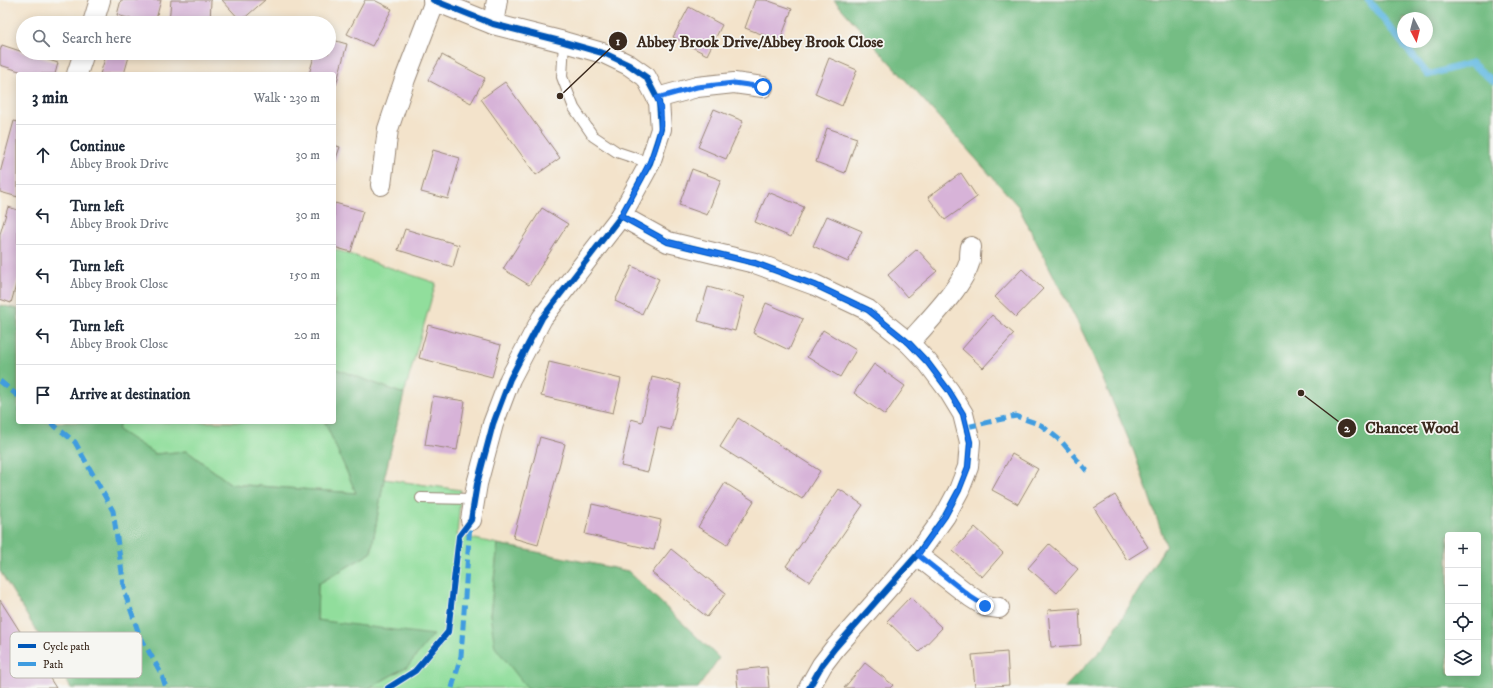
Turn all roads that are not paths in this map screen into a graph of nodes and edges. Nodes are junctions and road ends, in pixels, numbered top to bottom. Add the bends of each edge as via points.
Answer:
1 (100, 0) edge
2 (434, 0) edge
3 (497, 0) edge
4 (95, 16) edge
5 (493, 24) junction
6 (564, 42) junction
7 (82, 60) edge
8 (78, 72) edge
9 (763, 87) dead end
10 (657, 98) junction
11 (650, 163) junction
12 (381, 185) dead end
13 (621, 216) junction
14 (971, 247) dead end
15 (909, 343) junction
16 (421, 498) dead end
17 (474, 499) junction
18 (471, 520) dead end
19 (918, 555) junction
20 (999, 608) dead end
21 (809, 688) edge

1 - 4 street
2 - 5 street
2 - 12 street via 388,129
3 - 5 street
5 - 6 street
6 - 10 street via 606,54 629,65 646,77
6 - 11 lane via 562,77 574,108 593,136 617,152
7 - 8 street
9 - 10 street via 734,83 697,87
10 - 11 street via 661,129
11 - 13 street
13 - 15 street via 668,242 755,263 815,285 868,310
13 - 17 street via 542,318 510,379 493,424
14 - 15 street via 965,273
15 - 19 street via 949,391 963,414 970,442 968,467 959,490 945,516
16 - 17 lane
17 - 18 street
19 - 20 street via 971,597 985,606
19 - 21 street via 835,648

